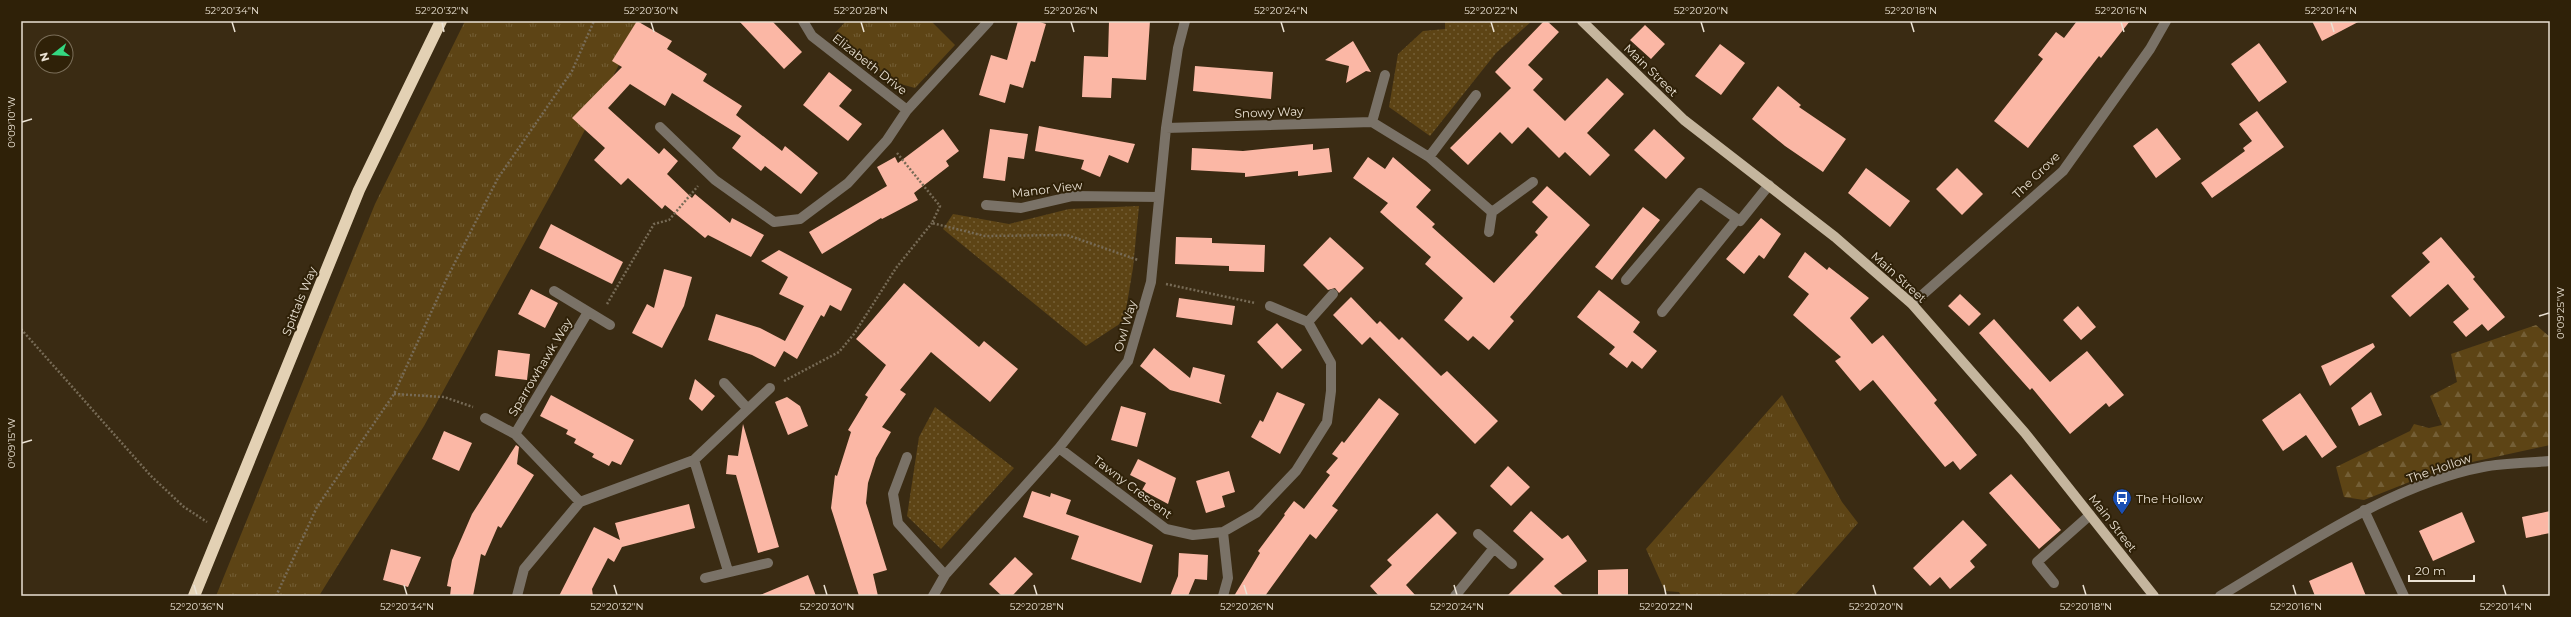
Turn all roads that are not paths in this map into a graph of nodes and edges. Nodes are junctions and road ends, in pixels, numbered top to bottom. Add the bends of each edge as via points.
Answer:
1 (441, 21) edge
2 (803, 21) edge
3 (989, 21) edge
4 (1185, 21) edge
5 (1582, 21) edge
6 (2166, 21) edge
7 (1385, 75) dead end
8 (1476, 95) dead end
9 (907, 110) junction
10 (1372, 122) junction
11 (660, 127) dead end
12 (1166, 128) junction
13 (1429, 157) junction
14 (1533, 182) dead end
15 (1769, 186) junction
16 (1160, 197) junction
17 (986, 205) dead end
18 (1492, 212) junction
19 (1737, 219) junction
20 (1489, 232) dead end
21 (1626, 280) dead end
22 (554, 291) dead end
23 (1333, 294) dead end
24 (1912, 304) junction
25 (1270, 306) road end
26 (588, 312) junction
27 (1662, 312) dead end
28 (1308, 322) junction
29 (610, 325) dead end
30 (724, 383) dead end
31 (770, 388) road end
32 (747, 408) junction
33 (485, 418) road end
34 (516, 434) junction
35 (1059, 448) junction
36 (906, 457) dead end
37 (694, 460) junction
38 (2550, 461) edge
39 (580, 502) junction
40 (2364, 510) junction
41 (2090, 515) junction
42 (1223, 532) junction
43 (1478, 534) dead end
44 (1494, 548) junction
45 (768, 563) dead end
46 (1512, 564) dead end
47 (728, 571) junction
48 (946, 575) junction
49 (705, 578) dead end
50 (2054, 583) dead end
51 (194, 596) edge
52 (517, 596) edge
53 (933, 596) edge
54 (1223, 596) edge
55 (1455, 596) edge
56 (2154, 596) edge
57 (2220, 596) edge
58 (2404, 596) edge

1 - 51 highway, Spittals Way via 359,190
2 - 9 street, Elizabeth Drive via 812,36
3 - 9 street, Elizabeth Drive
4 - 12 street, Owl Way via 1178,48
5 - 15 main road, Main Street via 1684,120
6 - 24 street, The Grove via 2150,49 2063,171
7 - 10 street
8 - 13 street
9 - 11 street, Elizabeth Drive via 887,140 848,183 800,219 774,222 709,174
10 - 12 street, Snowy Way
10 - 13 street
12 - 16 street, Owl Way
13 - 18 street
14 - 18 street
15 - 19 street via 1740,221
15 - 24 main road, Main Street via 1835,237
16 - 17 street, Manor View via 1073,196 1021,208
16 - 35 street, Owl Way via 1151,282 1128,361
18 - 20 street
19 - 21 street via 1700,193
19 - 27 street
22 - 26 street, Sparrowhawk Way
23 - 28 street
24 - 41 main road, Main Street via 2024,433
25 - 28 street
26 - 29 street, Sparrowhawk Way
26 - 34 street, Sparrowhawk Way
28 - 42 street, Tawny Crescent via 1331,363 1327,422 1296,471 1256,513
30 - 32 street
31 - 32 street
32 - 37 street
33 - 34 street, Sparrowhawk Way
34 - 39 street, Sparrowhawk Way
35 - 42 street, Tawny Crescent via 1166,529 1193,535
35 - 48 street, Owl Way
36 - 48 street via 893,494 898,523
37 - 39 street
37 - 47 street
38 - 40 street, The Hollow via 2483,467 2440,479
39 - 52 street via 524,570
40 - 57 street, The Hollow
40 - 58 street
41 - 50 street via 2038,562
41 - 56 main road, Main Street
42 - 54 street via 1228,578
43 - 44 street
44 - 46 street
44 - 55 street
45 - 47 street
47 - 49 street
48 - 53 street, Owl Way

